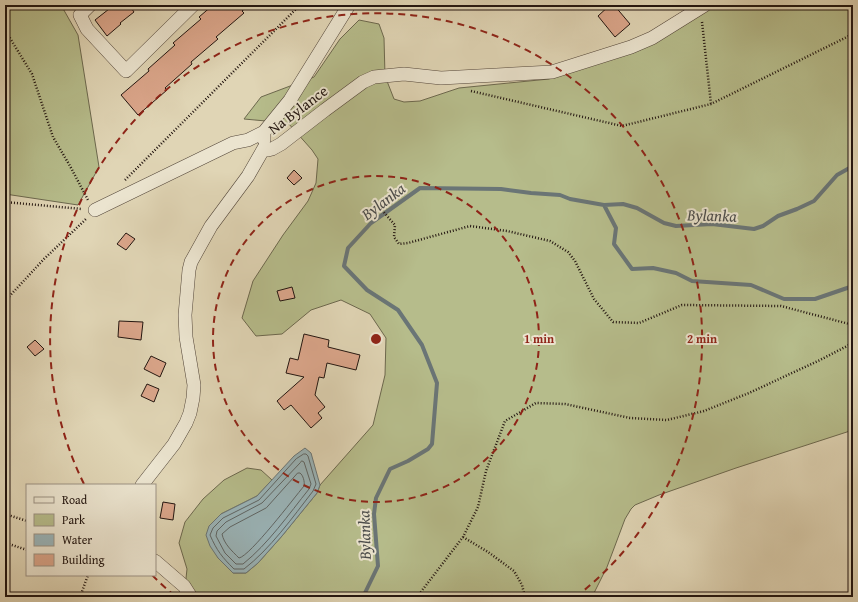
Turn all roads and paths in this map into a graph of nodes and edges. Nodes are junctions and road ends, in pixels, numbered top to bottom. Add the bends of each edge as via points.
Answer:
1 (90, 5) edge
2 (193, 5) edge
3 (300, 5) edge
4 (349, 5) edge
5 (703, 6) edge
6 (5, 30) edge
7 (853, 34) edge
8 (466, 89) dead end
9 (711, 104) junction
10 (264, 132) junction
11 (264, 148) junction
12 (123, 183) dead end
13 (5, 202) edge
14 (374, 202) dead end
15 (95, 210) junction
16 (5, 301) edge
17 (853, 325) edge
18 (853, 343) edge
19 (143, 484) edge
20 (5, 514) edge
21 (26, 521) edge
22 (463, 537) junction
23 (9, 544) dead end
24 (26, 550) edge
25 (156, 562) edge
26 (88, 576) edge
27 (80, 597) edge
28 (191, 597) edge
29 (417, 597) edge
30 (525, 597) edge

1 - 2 street via 80,15 87,30 126,71
3 - 12 path
4 - 10 street via 290,100
5 - 9 path
5 - 11 street, Na Bylance via 652,38 552,72 441,78 404,74 374,77 281,144 268,150
6 - 15 path via 32,74 53,137
7 - 9 path
8 - 9 path via 622,126
10 - 11 street
10 - 15 street via 248,140 233,143
11 - 19 street, Na Bylance via 248,176 211,226 189,270 185,315 194,385 190,413 174,444
13 - 15 path
14 - 17 path via 395,225 394,236 399,244 470,226 550,241 568,252 594,299 613,322 639,323 682,305 781,306
15 - 16 path
18 - 22 path via 749,393 704,411 667,420 630,418 565,404 536,403 505,421 486,471 478,507
20 - 21 path
22 - 29 path
22 - 30 path via 514,571
23 - 24 path
25 - 28 street via 184,586
26 - 27 path

